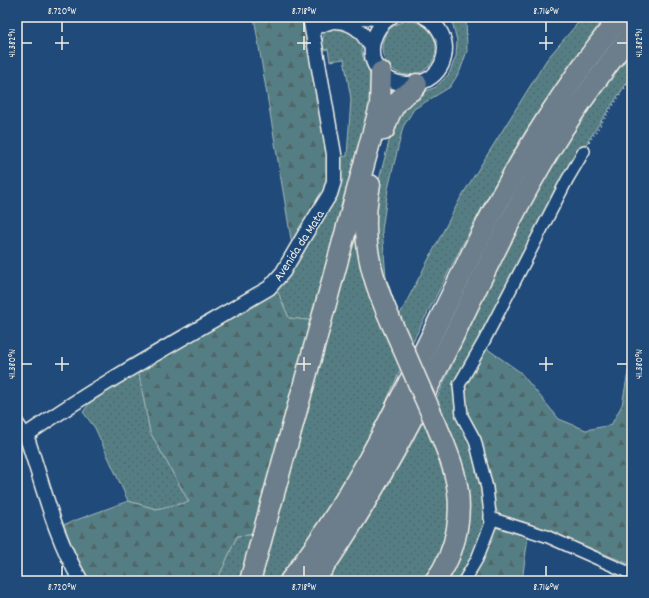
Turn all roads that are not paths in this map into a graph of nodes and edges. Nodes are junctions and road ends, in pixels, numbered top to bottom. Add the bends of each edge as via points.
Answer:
1 (362, 17) edge
2 (425, 17) edge
3 (443, 17) edge
4 (620, 17) edge
5 (390, 18) edge
6 (311, 22) edge
7 (632, 33) edge
8 (442, 34) junction
9 (372, 46) junction
10 (381, 72) junction
11 (417, 84) junction
12 (584, 151) road end
13 (17, 422) edge
14 (26, 435) junction
15 (490, 518) junction
16 (632, 574) edge
17 (78, 579) edge
18 (250, 581) edge
19 (290, 581) edge
20 (314, 581) edge
21 (435, 581) edge
22 (464, 581) edge

1 - 5 street
2 - 8 street via 436,25
3 - 8 street
4 - 19 highway via 572,80 528,149 497,205 373,451 327,528
5 - 9 street via 380,26
6 - 9 street via 319,26 335,21 348,24 360,31
6 - 14 street, Avenida da Mata via 334,154 334,181 330,194 283,272 269,288 105,384
7 - 20 highway via 583,98 535,176 386,467 344,538
8 - 11 street via 444,50 441,65 427,80
9 - 10 street via 374,60
10 - 11 street via 397,83
10 - 18 highway via 380,106
11 - 21 highway, bridge via 397,102 388,118 373,171 366,212 366,240 371,269 380,297 436,424 456,477 459,506 457,531 443,569
12 - 15 street via 459,385 462,416 476,440 487,488
13 - 14 street
14 - 17 street via 54,522
15 - 16 street via 546,536
15 - 22 street via 491,523 477,559

